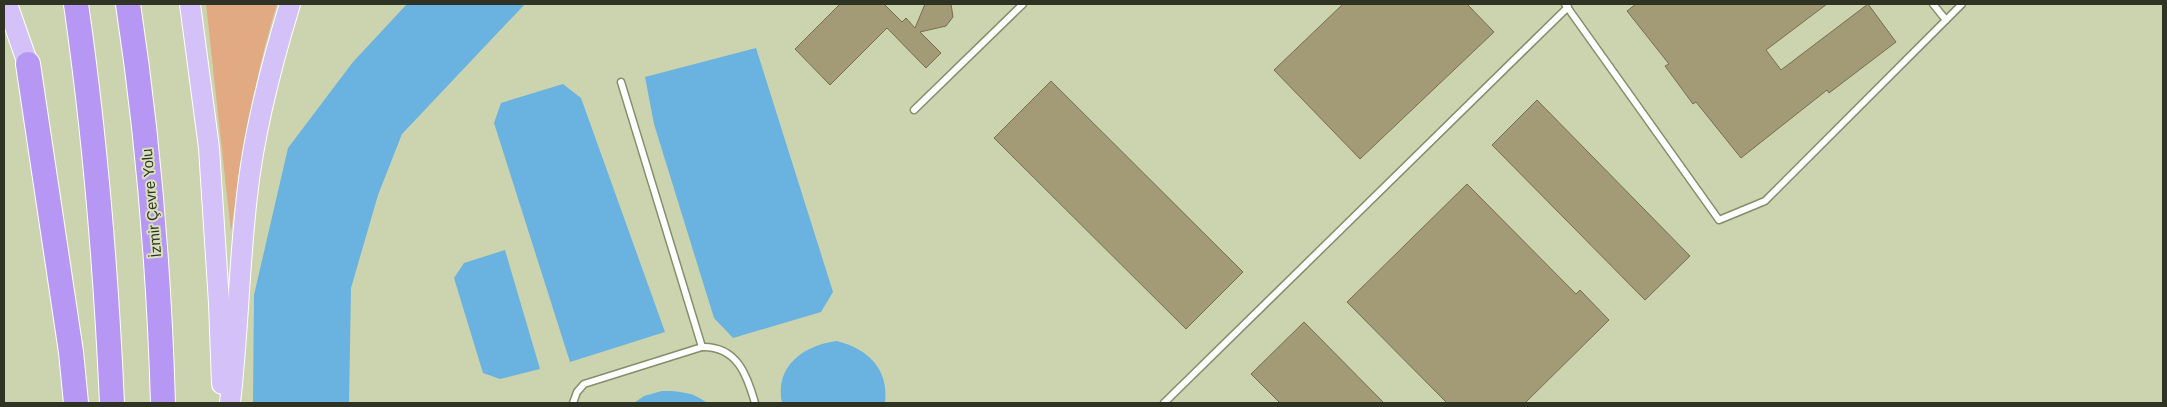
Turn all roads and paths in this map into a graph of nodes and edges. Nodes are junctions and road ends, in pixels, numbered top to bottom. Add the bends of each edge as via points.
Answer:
1 (7, 4) edge
2 (17, 4) edge
3 (76, 4) edge
4 (128, 4) edge
5 (190, 4) edge
6 (290, 4) edge
7 (1023, 4) edge
8 (1933, 4) edge
9 (1962, 4) edge
10 (1567, 6) edge
11 (1946, 20) junction
12 (28, 64) junction
13 (621, 82) dead end
14 (914, 110) dead end
15 (702, 347) junction
16 (76, 403) edge
17 (112, 403) edge
18 (163, 403) edge
19 (222, 403) edge
20 (230, 403) edge
21 (573, 403) edge
22 (755, 403) edge
23 (1164, 403) edge

1 - 12 main road
2 - 12 main road
3 - 17 highway via 91,112
4 - 18 highway, İzmir Çevre Yolu via 142,96
5 - 19 main road via 209,148
6 - 20 main road via 260,118 247,195
7 - 14 lane
8 - 11 lane
9 - 11 lane
10 - 11 lane via 1719,220 1765,201
10 - 23 lane
12 - 16 highway via 63,293
13 - 15 lane
15 - 21 lane via 584,384
15 - 22 lane via 713,346 738,362 747,376

